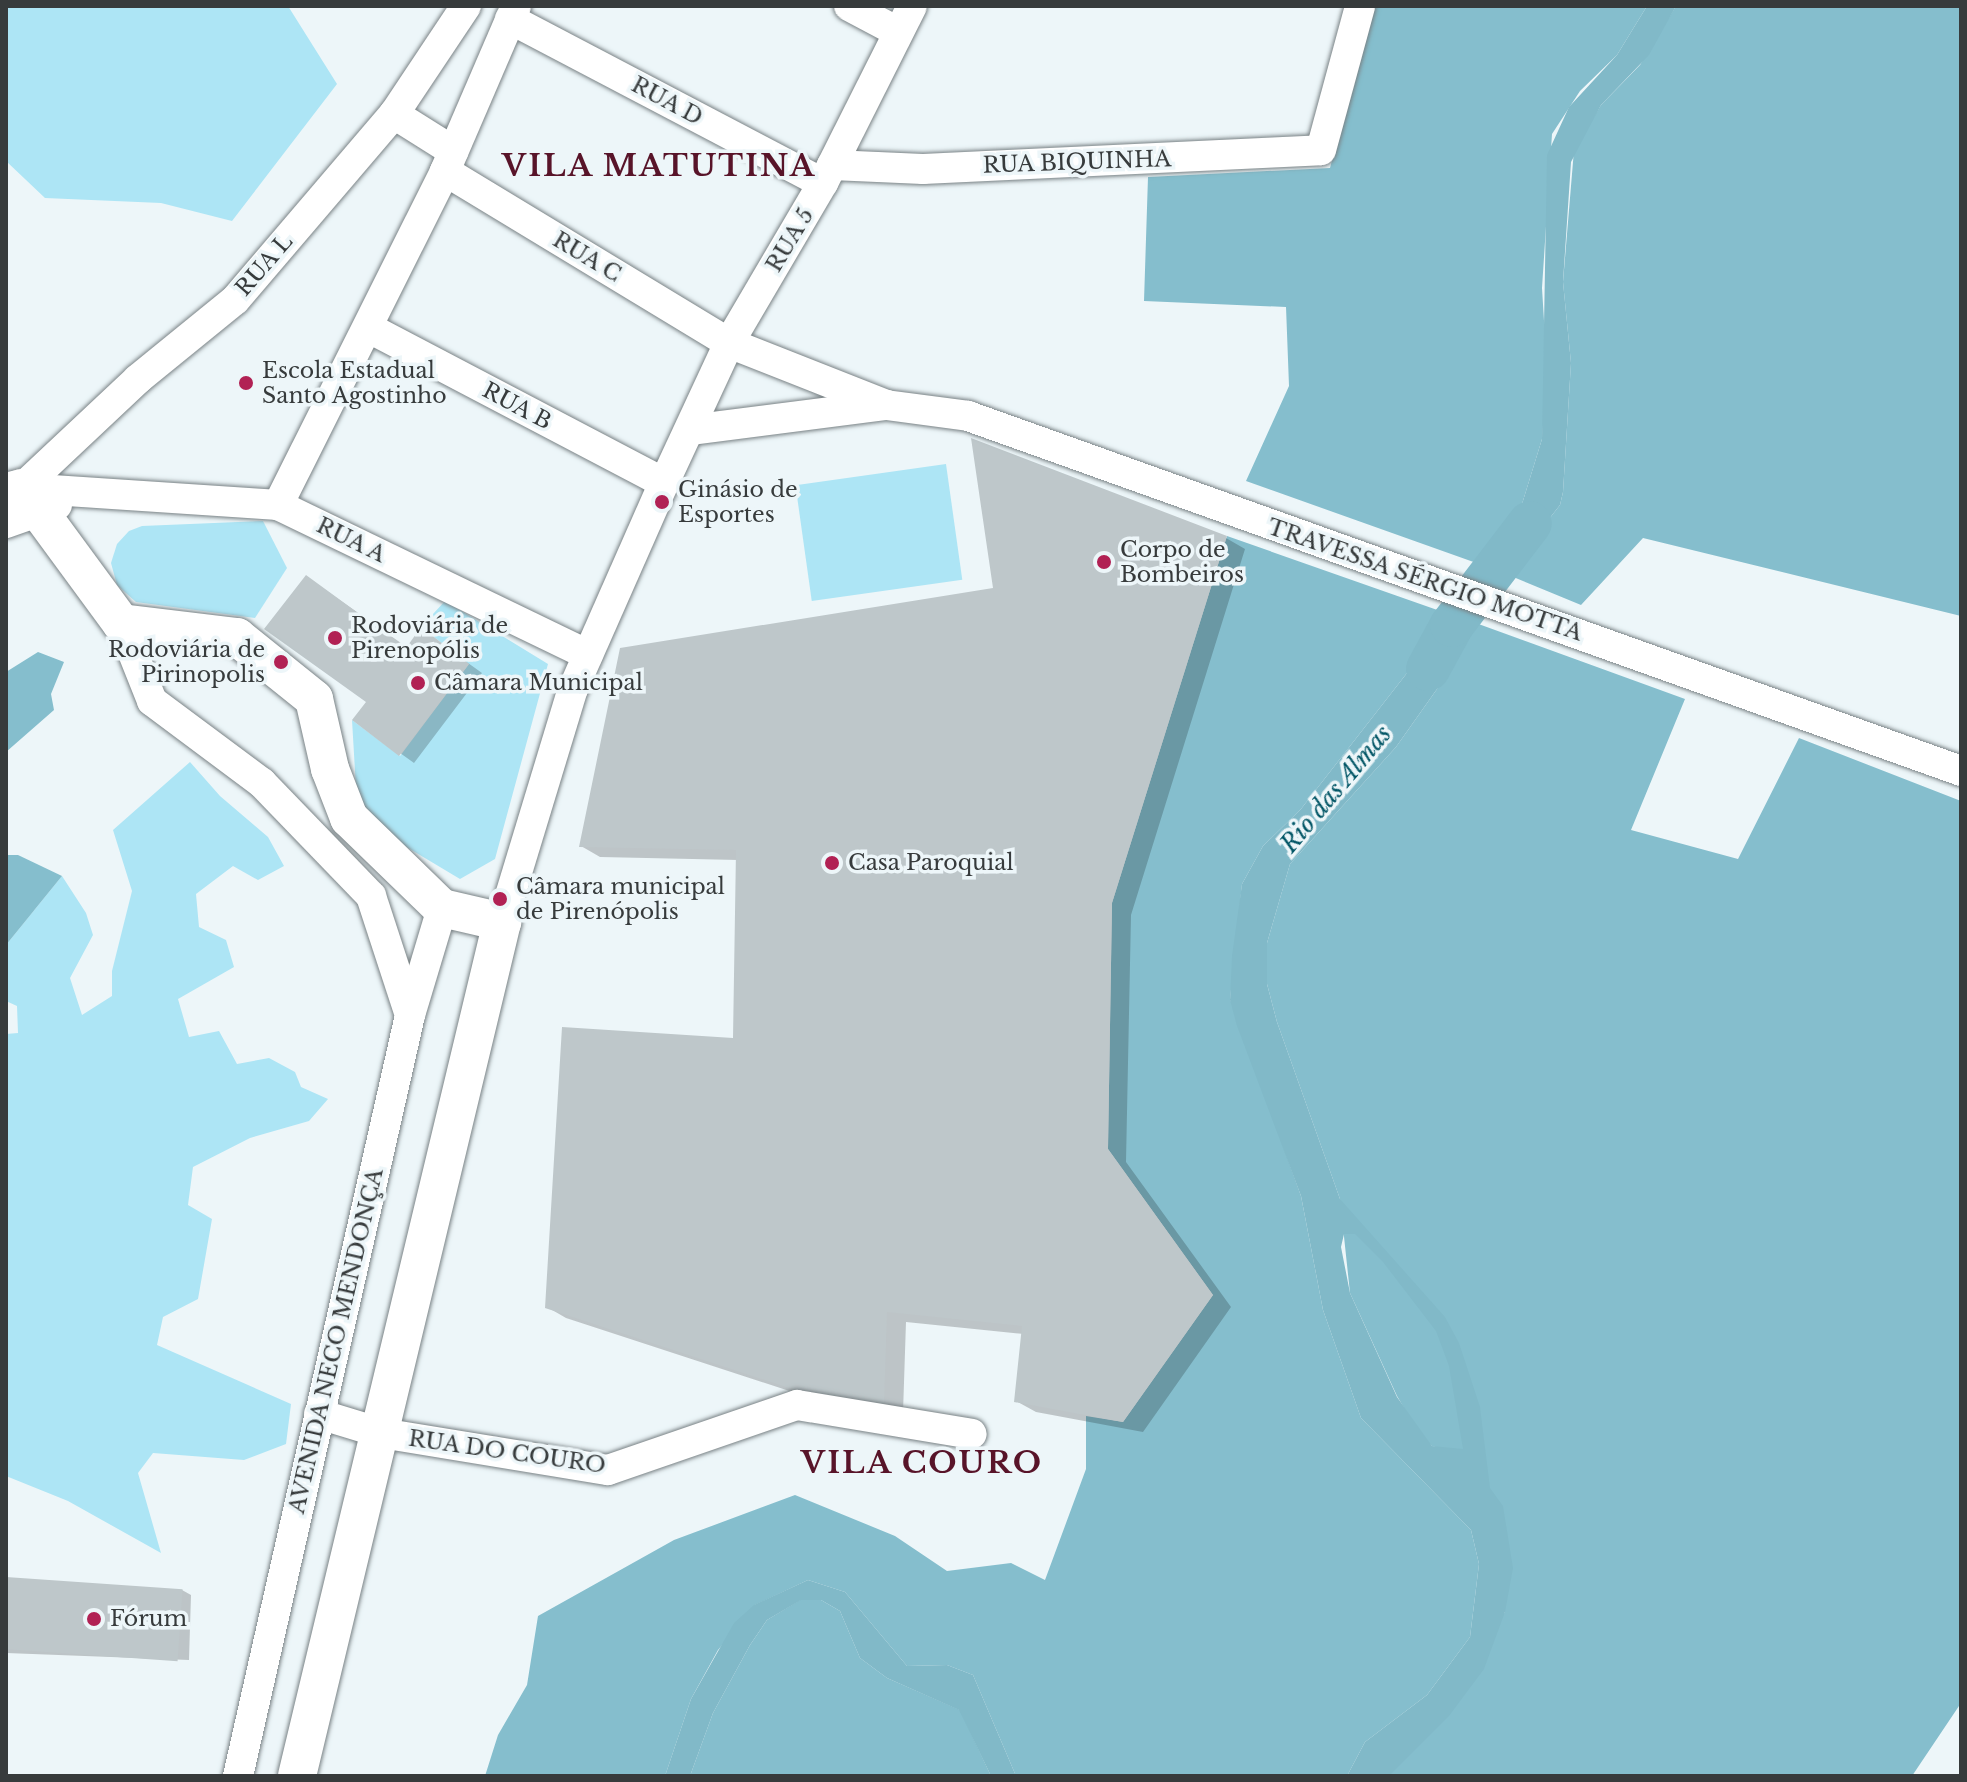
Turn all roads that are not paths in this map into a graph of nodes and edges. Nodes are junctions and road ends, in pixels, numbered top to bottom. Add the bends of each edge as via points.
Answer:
1 (466, 6) edge
2 (849, 6) edge
3 (1360, 6) edge
4 (513, 12) edge
5 (905, 19) edge
6 (394, 114) junction
7 (449, 161) junction
8 (828, 174) junction
9 (369, 328) junction
10 (729, 343) junction
11 (886, 405) junction
12 (690, 430) junction
13 (664, 483) junction
14 (18, 504) edge
15 (278, 505) junction
16 (121, 623) junction
17 (588, 655) junction
18 (1961, 771) edge
19 (442, 908) junction
20 (502, 922) junction
21 (410, 1015) junction
22 (319, 1414) junction
23 (381, 1433) junction
24 (972, 1434) dead end
25 (238, 1776) edge
26 (297, 1776) edge

1 - 6 street, RUA L
2 - 5 street
3 - 8 street, RUA BIQUINHA via 1321,150
4 - 7 street
4 - 8 street, RUA D
5 - 8 street, RUA 5
6 - 7 street, RUA C
6 - 14 street, RUA L via 235,300 138,379
7 - 9 street
7 - 10 street, RUA C
8 - 10 street, RUA 5
9 - 13 street, RUA B
9 - 15 street
10 - 11 street, RUA C
10 - 12 street, RUA 5
11 - 12 street
11 - 18 street, TRAVESSA SÉRGIO MOTTA via 968,416
12 - 13 street, RUA 5
13 - 17 street, RUA 5
14 - 15 street, RUA A via 95,492
14 - 16 main road
15 - 17 street, RUA A
16 - 19 main road via 237,637 314,699 330,769 349,818
16 - 21 street via 152,701 262,783 371,896
17 - 20 street, RUA 5
19 - 20 main road
19 - 21 street, AVENIDA NECO MENDONÇA
20 - 23 main road
21 - 22 street, AVENIDA NECO MENDONÇA
22 - 23 street, RUA DO COURO
22 - 25 street, AVENIDA NECO MENDONÇA
23 - 24 street, RUA DO COURO via 608,1470 797,1405
23 - 26 main road

